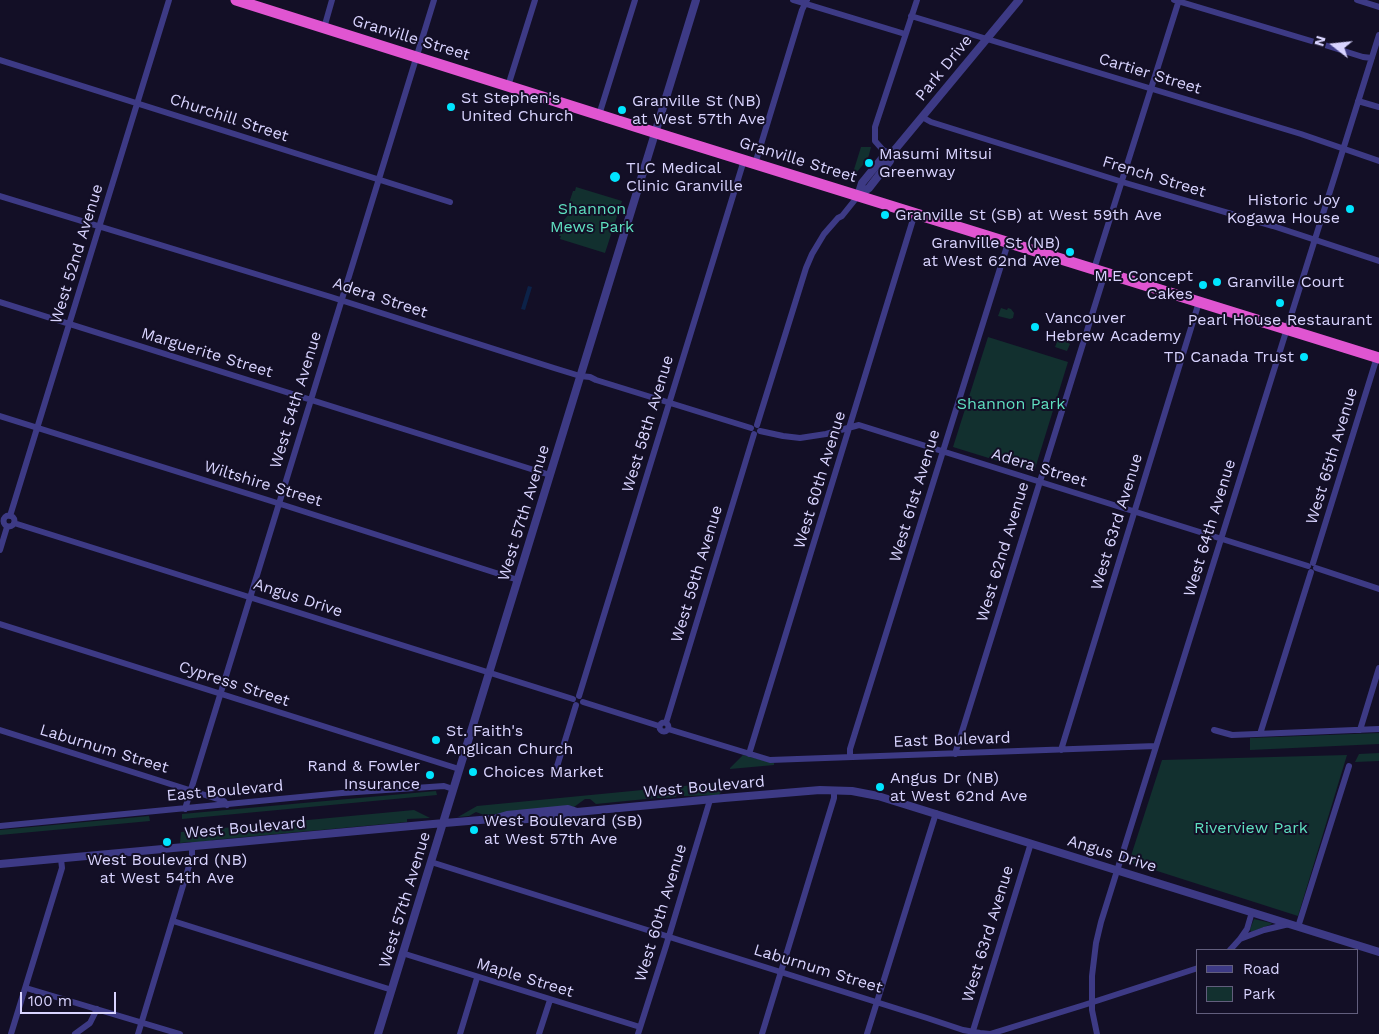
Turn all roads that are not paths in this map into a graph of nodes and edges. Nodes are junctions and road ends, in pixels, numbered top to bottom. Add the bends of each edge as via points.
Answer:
1 (169, 0) edge
2 (236, 0) edge
3 (332, 0) edge
4 (434, 0) edge
5 (535, 0) edge
6 (635, 0) edge
7 (696, 0) edge
8 (793, 0) edge
9 (917, 0) edge
10 (1019, 0) edge
11 (1177, 0) edge
12 (1356, 0) edge
13 (806, 2) edge
14 (1379, 7) edge
15 (911, 16) junction
16 (324, 28) junction
17 (905, 34) junction
18 (1379, 35) edge
19 (986, 39) junction
20 (416, 57) junction
21 (1372, 58) junction
22 (0, 60) edge
23 (508, 86) junction
24 (1151, 89) junction
25 (1358, 101) junction
26 (138, 103) junction
27 (1379, 107) edge
28 (599, 115) junction
29 (922, 116) junction
30 (655, 132) junction
31 (1343, 149) junction
32 (891, 154) junction
33 (744, 160) junction
34 (1379, 161) edge
35 (755, 164) junction
36 (378, 180) junction
37 (1122, 182) junction
38 (0, 196) edge
39 (858, 196) junction
40 (450, 202) dead end
41 (915, 213) junction
42 (100, 226) junction
43 (1315, 240) junction
44 (1008, 243) junction
45 (1379, 261) edge
46 (1099, 271) junction
47 (341, 300) junction
48 (0, 302) edge
49 (1200, 302) junction
50 (70, 324) junction
51 (1287, 329) junction
52 (1378, 358) edge
53 (580, 376) junction
54 (310, 400) junction
55 (669, 403) junction
56 (0, 416) edge
57 (37, 428) junction
58 (850, 428) junction
59 (756, 429) junction
60 (942, 452) junction
61 (550, 475) junction
62 (1039, 482) junction
63 (279, 503) junction
64 (1134, 512) junction
65 (5, 518) edge
66 (14, 523) junction
67 (7, 526) junction
68 (1224, 531) junction
69 (1221, 539) junction
70 (1229, 541) junction
71 (0, 550) edge
72 (1312, 567) junction
73 (518, 580) junction
74 (1379, 589) edge
75 (249, 597) junction
76 (0, 624) edge
77 (1379, 668) edge
78 (489, 673) junction
79 (220, 694) junction
80 (578, 700) junction
81 (664, 726) junction
82 (1379, 729) edge
83 (0, 730) edge
84 (1214, 730) dead end
85 (1360, 730) junction
86 (1260, 734) junction
87 (1156, 746) junction
88 (1061, 750) junction
89 (749, 754) junction
90 (955, 754) junction
91 (850, 758) junction
92 (1349, 766) dead end
93 (459, 769) junction
94 (554, 776) dead end
95 (453, 789) junction
96 (190, 790) junction
97 (834, 790) junction
98 (710, 800) junction
99 (227, 805) junction
100 (185, 809) junction
101 (936, 813) junction
102 (443, 823) junction
103 (0, 826) edge
104 (1031, 843) junction
105 (192, 847) junction
106 (61, 859) junction
107 (431, 862) junction
108 (0, 864) edge
109 (1117, 870) junction
110 (1252, 912) junction
111 (173, 921) junction
112 (1289, 924) junction
113 (1298, 927) junction
114 (669, 936) junction
115 (1240, 939) junction
116 (1231, 949) edge
117 (1379, 952) edge
118 (402, 953) junction
119 (1196, 969) edge
120 (781, 972) junction
121 (477, 978) junction
122 (26, 988) junction
123 (392, 990) junction
124 (550, 1000) junction
125 (877, 1002) junction
126 (1092, 1003) junction
127 (97, 1009) junction
128 (142, 1022) junction
129 (639, 1031) edge
130 (972, 1033) edge
131 (11, 1034) edge
132 (76, 1034) edge
133 (138, 1034) edge
134 (180, 1034) edge
135 (378, 1034) edge
136 (460, 1034) edge
137 (539, 1034) edge
138 (762, 1034) edge
139 (867, 1034) edge
140 (1097, 1034) edge

1 - 26 street, West 52nd Avenue
2 - 16 highway, Granville Street
3 - 16 street
4 - 20 street, West 54th Avenue
5 - 23 street
6 - 28 street
7 - 30 street, West 57th Avenue
8 - 13 street
9 - 15 street
10 - 19 street, Park Drive
11 - 21 street
11 - 24 street, West 62nd Avenue
12 - 14 street
13 - 17 street
13 - 35 street
15 - 17 street
15 - 19 street, Cartier Street
16 - 20 highway, Granville Street
17 - 32 street via 874,132 878,146
18 - 21 street, West 64th Avenue
19 - 24 street, Cartier Street
19 - 29 street, Park Drive
20 - 23 highway, Granville Street
20 - 36 street, West 54th Avenue
21 - 25 street, West 64th Avenue
22 - 26 street, Churchill Street
23 - 28 highway, Granville Street
24 - 31 street, Cartier Street
24 - 37 street, West 62nd Avenue
25 - 27 street
25 - 31 street, West 64th Avenue
26 - 36 street, Churchill Street
26 - 42 street, West 52nd Avenue
28 - 30 highway, Granville Street
29 - 32 street, Park Drive
29 - 37 street, French Street via 930,122
30 - 33 highway, Granville Street
30 - 53 street, West 57th Avenue
31 - 34 street, Cartier Street
31 - 43 street, West 64th Avenue
32 - 39 street, Park Drive via 884,156 862,183
33 - 35 highway, Granville Street
33 - 55 street, West 58th Avenue
35 - 39 highway, Granville Street
36 - 40 street, Churchill Street
36 - 47 street, West 54th Avenue
37 - 43 street, French Street
37 - 46 street, West 62nd Avenue
38 - 42 street, Adera Street
39 - 41 highway, Granville Street
39 - 59 street, West 59th Avenue via 824,234 806,268
41 - 44 highway, Granville Street
41 - 58 street, West 60th Avenue
42 - 47 street, Adera Street
42 - 50 street, West 52nd Avenue
43 - 45 street, French Street
43 - 51 street, West 64th Avenue
44 - 46 highway, Granville Street
44 - 60 street, West 61st Avenue
46 - 49 highway, Granville Street
46 - 62 street, West 62nd Avenue
47 - 53 street, Adera Street
47 - 54 street, West 54th Avenue
48 - 50 street, Marguerite Street
49 - 51 highway, Granville Street
49 - 64 street, West 63rd Avenue
50 - 54 street, Marguerite Street
50 - 57 street, West 52nd Avenue
51 - 52 highway, Granville Street
51 - 68 street, West 64th Avenue
52 - 72 street, West 65th Avenue
53 - 55 street, Adera Street
53 - 61 street, West 57th Avenue
54 - 61 street, Marguerite Street
54 - 63 street, West 54th Avenue
55 - 59 street, Adera Street
55 - 80 street, West 58th Avenue
56 - 57 street, Wiltshire Street
57 - 63 street, Wiltshire Street
57 - 65 street, West 52nd Avenue
58 - 59 street, Adera Street via 800,438
58 - 60 street, Adera Street via 859,425
58 - 89 street, West 60th Avenue
59 - 81 street, West 59th Avenue
60 - 62 street, Adera Street
60 - 91 street, West 61st Avenue
61 - 73 street, West 57th Avenue
62 - 64 street, Adera Street
62 - 90 street, West 62nd Avenue
63 - 73 street, Wiltshire Street
63 - 75 street, West 54th Avenue
64 - 69 street, Adera Street
64 - 88 street, West 63rd Avenue
65 - 66 street via 14,518
65 - 67 street
66 - 67 street
66 - 75 street, Angus Drive
67 - 71 street
68 - 69 street, West 64th Avenue
68 - 70 street
69 - 70 street, Adera Street
69 - 87 street, West 64th Avenue
70 - 72 street, Adera Street
72 - 74 street, Adera Street
72 - 86 street, West 65th Avenue
73 - 78 street, West 57th Avenue
75 - 78 street, Angus Drive
75 - 79 street, West 54th Avenue
76 - 79 street, Cypress Street
77 - 85 street
78 - 80 street, Angus Drive
78 - 93 street, West 57th Avenue
79 - 93 street, Cypress Street
79 - 96 street, West 54th Avenue
80 - 81 street, Angus Drive
80 - 94 street, West 58th Avenue
81 - 89 street, Angus Drive
82 - 85 street
83 - 96 street, Laburnum Street
84 - 86 street via 1232,735
85 - 86 street
87 - 88 street, East Boulevard
87 - 109 street, West 64th Avenue
88 - 90 street, East Boulevard
89 - 91 street, East Boulevard via 770,760
90 - 91 street, East Boulevard
92 - 113 street
93 - 95 street, West 57th Avenue
95 - 99 street, East Boulevard via 342,793
95 - 102 street, West 57th Avenue
96 - 99 street, Laburnum Street via 224,801
96 - 100 street, West 54th Avenue
97 - 98 street, West Boulevard
97 - 101 street, Angus Drive via 866,793
97 - 120 street
98 - 102 street, West Boulevard via 508,821
98 - 114 street, West 60th Avenue
99 - 100 street, East Boulevard
100 - 103 street, East Boulevard
101 - 104 street, Angus Drive
101 - 125 street
102 - 105 street, West Boulevard
102 - 107 street, West 57th Avenue
104 - 109 street, Angus Drive
104 - 130 street, West 63rd Avenue
105 - 106 street, West Boulevard
105 - 111 street
106 - 108 street, West Boulevard
106 - 122 street via 62,868
107 - 114 street, Laburnum Street
107 - 118 street, West 57th Avenue
109 - 110 street, Angus Drive
109 - 126 street, West 64th Avenue via 1096,943
110 - 112 street, Angus Drive
110 - 115 street
111 - 123 street
111 - 128 street
112 - 113 street, Angus Drive
112 - 115 street
113 - 117 street, Angus Drive
114 - 120 street, Laburnum Street
114 - 129 street, West 60th Avenue
115 - 116 street
118 - 121 street, Maple Street
118 - 123 street, West 57th Avenue
119 - 126 street, Laburnum Street
120 - 125 street, Laburnum Street
120 - 138 street
121 - 124 street, Maple Street
121 - 136 street
122 - 127 street
122 - 131 street
123 - 135 street, West 57th Avenue
124 - 129 street, Maple Street
124 - 137 street
125 - 130 street, Laburnum Street
125 - 139 street
126 - 130 street, Laburnum Street via 990,1034
126 - 140 street, West 64th Avenue
127 - 128 street
127 - 132 street via 90,1023
128 - 133 street
128 - 134 street

